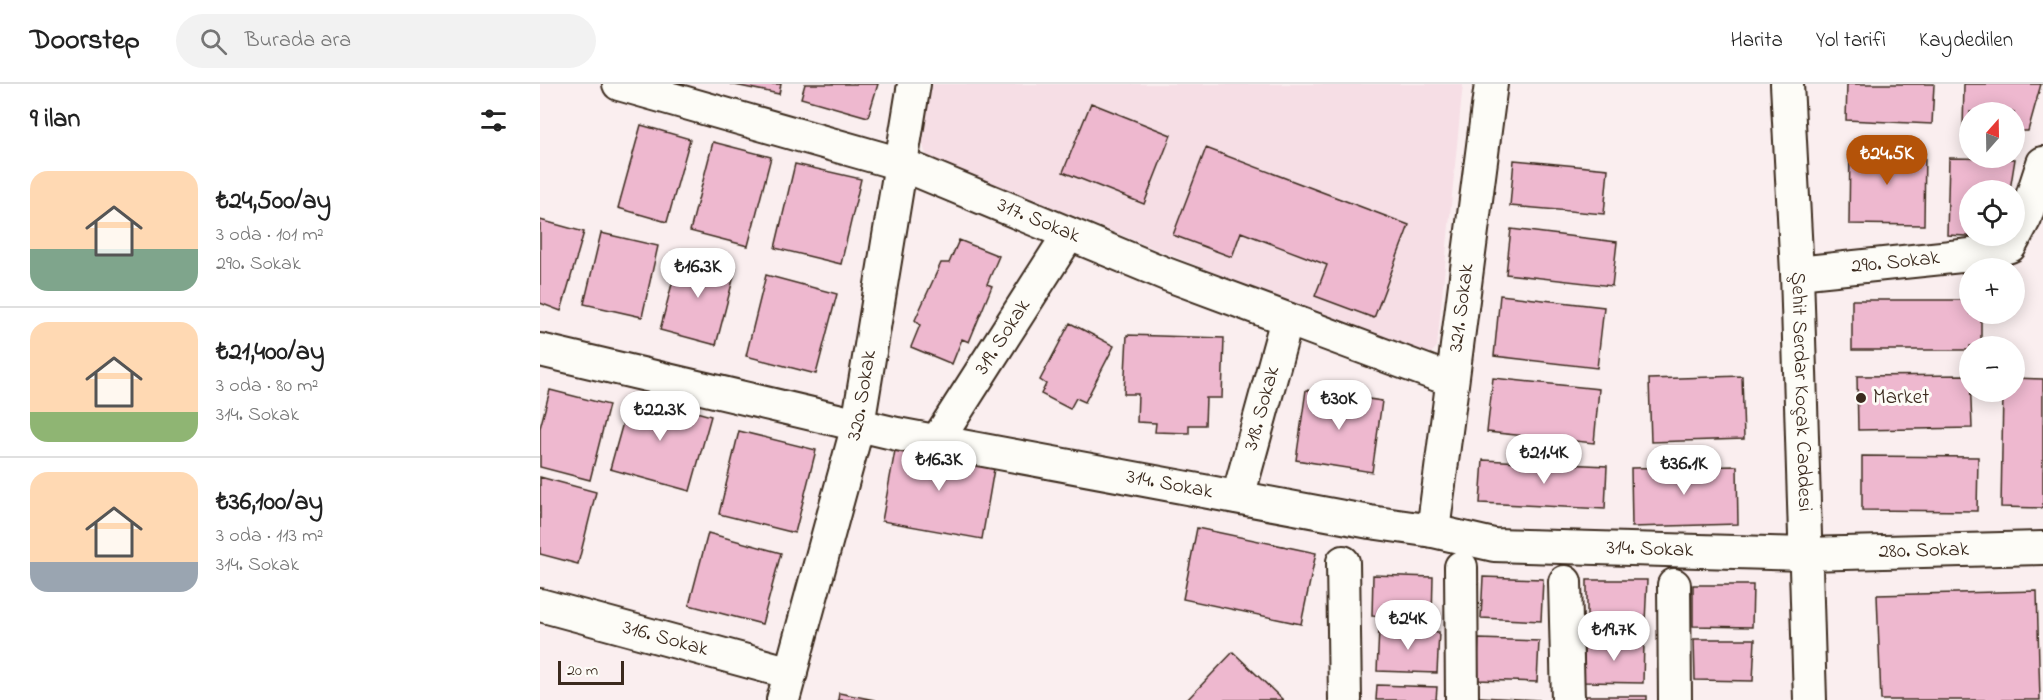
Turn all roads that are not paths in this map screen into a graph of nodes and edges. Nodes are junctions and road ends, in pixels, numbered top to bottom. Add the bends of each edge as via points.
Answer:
1 (619, 84) edge
2 (914, 84) edge
3 (1491, 84) edge
4 (1779, 86) edge
5 (2043, 163) edge
6 (901, 164) junction
7 (1069, 234) junction
8 (1797, 273) junction
9 (1287, 319) junction
10 (540, 350) edge
11 (1452, 380) junction
12 (858, 425) junction
13 (938, 441) junction
14 (1238, 497) junction
15 (1433, 531) junction
16 (2043, 548) edge
17 (1805, 554) junction
18 (1342, 562) dead end
19 (1461, 567) dead end
20 (1565, 582) dead end
21 (1674, 585) dead end
22 (540, 605) edge
23 (787, 686) edge
24 (1345, 700) edge
25 (1462, 700) edge
26 (1568, 700) edge
27 (1675, 700) edge
28 (1810, 700) edge

1 - 6 street, 317. Sokak
2 - 6 street, 320. Sokak
3 - 11 street, 321. Sokak
4 - 8 street, Şehit Serdar Koçak Caddesi
5 - 8 street, 290. Sokak via 2025,218 2010,246 1990,254
6 - 7 street, 317. Sokak
6 - 12 street, 320. Sokak
7 - 9 street, 317. Sokak
7 - 13 street, 319. Sokak
8 - 17 street, Şehit Serdar Koçak Caddesi
9 - 11 street, 317. Sokak
9 - 14 street, 318. Sokak
10 - 12 street, 314. Sokak
11 - 15 street, 321. Sokak
12 - 13 street, 314. Sokak
12 - 23 street, 320. Sokak
13 - 14 street, 314. Sokak
14 - 15 street, 314. Sokak
15 - 17 street, 314. Sokak via 1494,545
16 - 17 street, 280. Sokak
17 - 28 street, Şehit Serdar Koçak Caddesi
18 - 24 street
19 - 25 street
20 - 26 street
21 - 27 street
22 - 23 street, 316. Sokak

